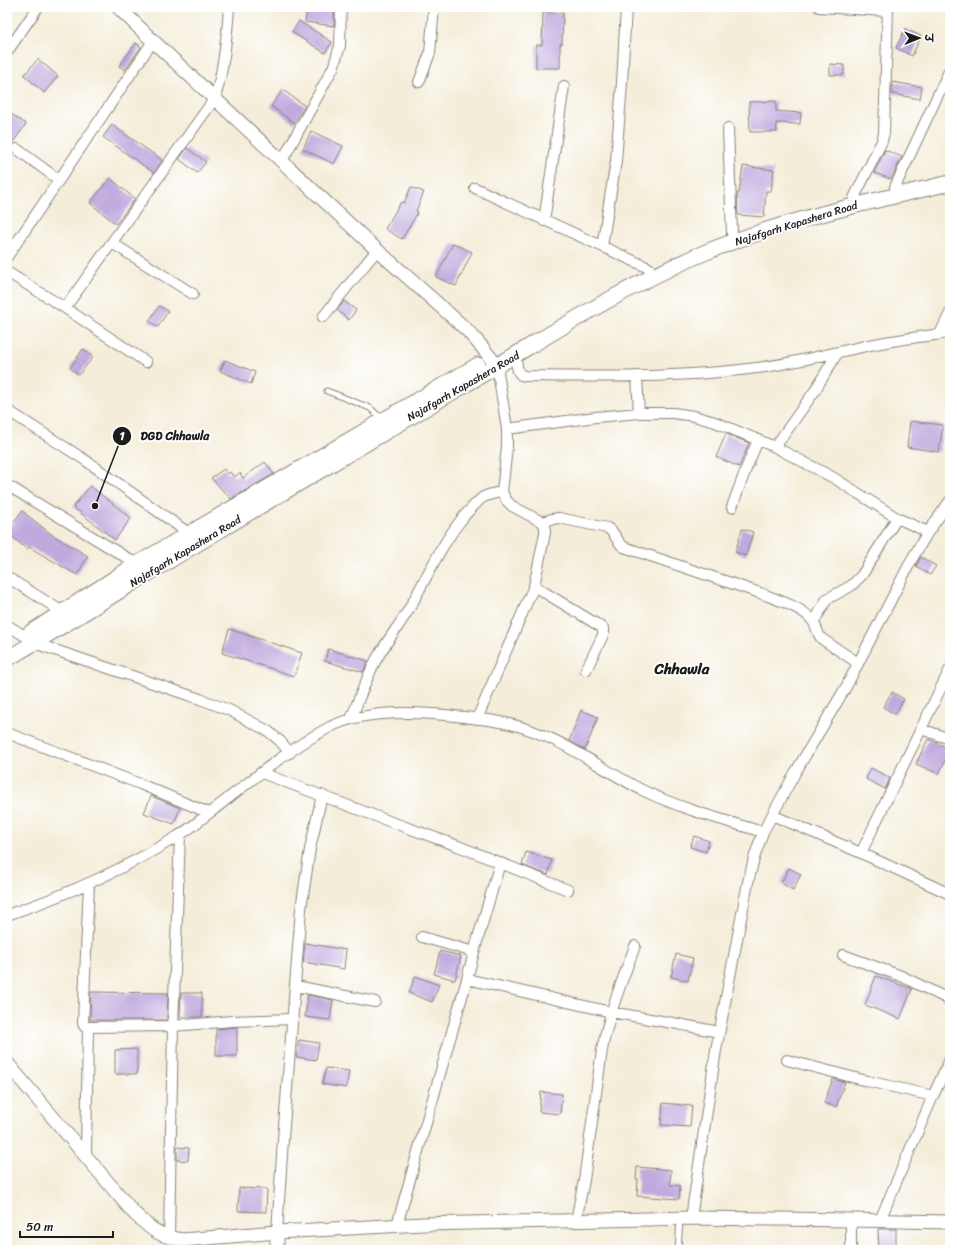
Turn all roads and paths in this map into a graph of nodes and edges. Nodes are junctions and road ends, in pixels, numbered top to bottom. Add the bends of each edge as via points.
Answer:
1 (38, 7) edge
2 (118, 7) edge
3 (229, 7) edge
4 (341, 7) edge
5 (434, 7) edge
6 (626, 7) edge
7 (819, 7) edge
8 (888, 9) edge
9 (153, 41) junction
10 (7, 52) edge
11 (950, 69) edge
12 (419, 82) dead end
13 (564, 86) dead end
14 (215, 98) junction
15 (728, 128) dead end
16 (17, 149) dead end
17 (282, 161) junction
18 (950, 174) edge
19 (58, 180) junction
20 (950, 183) edge
21 (895, 187) junction
22 (475, 188) dead end
23 (854, 198) junction
24 (544, 221) junction
25 (732, 234) junction
26 (112, 243) junction
27 (602, 246) junction
28 (377, 250) junction
29 (7, 257) edge
30 (649, 268) junction
31 (7, 272) edge
32 (193, 294) dead end
33 (66, 308) junction
34 (950, 314) edge
35 (323, 317) dead end
36 (945, 333) edge
37 (838, 352) junction
38 (514, 356) junction
39 (146, 362) dead end
40 (493, 362) junction
41 (637, 376) junction
42 (327, 391) dead end
43 (7, 410) edge
44 (639, 413) junction
45 (383, 420) junction
46 (507, 429) junction
47 (758, 440) junction
48 (775, 447) junction
49 (7, 485) edge
50 (502, 492) junction
51 (950, 501) edge
52 (732, 507) dead end
53 (897, 518) junction
54 (542, 522) junction
55 (928, 532) junction
56 (190, 534) junction
57 (137, 564) junction
58 (7, 577) edge
59 (534, 586) junction
60 (63, 612) junction
61 (814, 622) junction
62 (7, 625) edge
63 (30, 639) junction
64 (7, 647) edge
65 (7, 659) edge
66 (858, 662) junction
67 (950, 669) edge
68 (586, 670) dead end
69 (477, 718) junction
70 (351, 719) junction
71 (921, 729) junction
72 (7, 733) edge
73 (950, 740) edge
74 (290, 752) junction
75 (262, 773) junction
76 (322, 795) junction
77 (209, 813) junction
78 (772, 815) junction
79 (763, 832) junction
80 (180, 835) junction
81 (861, 853) junction
82 (500, 863) junction
83 (89, 883) junction
84 (568, 890) dead end
85 (950, 894) edge
86 (7, 915) edge
87 (422, 937) dead end
88 (635, 946) dead end
89 (474, 952) junction
90 (843, 955) dead end
91 (467, 979) junction
92 (296, 986) junction
93 (950, 1000) edge
94 (375, 1002) dead end
95 (611, 1012) junction
96 (293, 1019) junction
97 (173, 1026) junction
98 (88, 1027) junction
99 (719, 1032) junction
100 (950, 1059) edge
101 (787, 1060) dead end
102 (7, 1063) edge
103 (946, 1079) edge
104 (933, 1096) junction
105 (86, 1156) junction
106 (686, 1218) junction
107 (851, 1220) junction
108 (880, 1220) junction
109 (576, 1221) junction
110 (950, 1222) edge
111 (397, 1225) junction
112 (277, 1232) junction
113 (170, 1238) junction
114 (277, 1250) edge
115 (678, 1250) edge
116 (851, 1250) edge

1 - 10 street
2 - 9 street
3 - 14 street via 226,48
4 - 17 street via 340,46 337,57
5 - 12 street via 430,53
6 - 27 street via 616,161
7 - 8 street
8 - 23 street via 884,133
9 - 14 street
9 - 19 street
11 - 21 street
13 - 24 street
14 - 17 street
14 - 26 street
15 - 25 street
16 - 19 street
17 - 28 street
18 - 21 main road
19 - 29 street
20 - 38 main road, Najafgarh Kapashera Road via 808,218 743,238 700,255 660,272
21 - 23 main road
22 - 24 street
23 - 25 main road via 771,220
24 - 27 street
25 - 30 main road via 694,247
26 - 32 street
26 - 33 street
27 - 30 street
28 - 35 street
28 - 40 street via 468,330
30 - 40 main road via 554,321
31 - 33 street
33 - 39 street
34 - 36 street
36 - 37 street
37 - 41 street via 758,368
37 - 48 street via 814,392
38 - 40 main road, Najafgarh Kapashera Road
38 - 41 street via 518,371 525,376
40 - 45 main road
40 - 46 street
40 - 63 main road, Najafgarh Kapashera Road via 206,538
41 - 44 street
42 - 45 lane via 370,408
43 - 56 street via 92,465
44 - 46 street
44 - 47 street via 694,416
45 - 56 main road
46 - 50 street
47 - 48 street
47 - 52 street
48 - 53 street via 834,478
49 - 57 street
50 - 54 street via 512,506
50 - 70 street via 491,494 476,503 445,541 409,610 369,673
51 - 55 street
53 - 55 street
53 - 61 street via 862,575 851,586 827,599
54 - 59 street via 545,533
54 - 61 street via 559,518 607,528 612,530 620,545 624,547 760,593 800,610
55 - 66 street
56 - 57 main road
57 - 60 main road
58 - 60 street
59 - 68 street via 603,628 603,635
59 - 69 street
60 - 63 main road
61 - 66 street via 822,639
62 - 63 street
63 - 64 main road
63 - 65 main road, Najafgarh Kapashera Road
63 - 74 street via 229,710 268,731
66 - 78 street
67 - 71 street
69 - 70 street via 414,713
69 - 79 street via 530,729 552,738 629,783 665,800
70 - 74 street via 329,728
71 - 73 street
71 - 81 street
72 - 77 street via 106,770
74 - 75 street
75 - 76 street
75 - 77 street
76 - 82 street
76 - 92 street via 305,878
77 - 80 street
78 - 79 street
78 - 81 street
79 - 99 street via 748,882
80 - 83 street
80 - 97 street
81 - 85 street
82 - 84 street
82 - 89 street
83 - 86 street
83 - 98 street via 83,1023
87 - 89 street
88 - 95 street
89 - 91 street
90 - 93 street via 901,976
91 - 95 street
91 - 111 street
92 - 94 street
92 - 96 street
95 - 99 street
95 - 109 street via 602,1050
96 - 97 street via 232,1020
96 - 112 street
97 - 98 street
97 - 113 street
98 - 105 street
99 - 106 street
100 - 103 street
101 - 104 street
102 - 105 street
103 - 104 street
104 - 108 street
105 - 113 street via 133,1212 158,1233
106 - 107 street
106 - 109 street
106 - 115 lane
107 - 108 street
107 - 116 street
108 - 110 street
109 - 111 street
111 - 112 street
112 - 113 street via 183,1240
112 - 114 street

